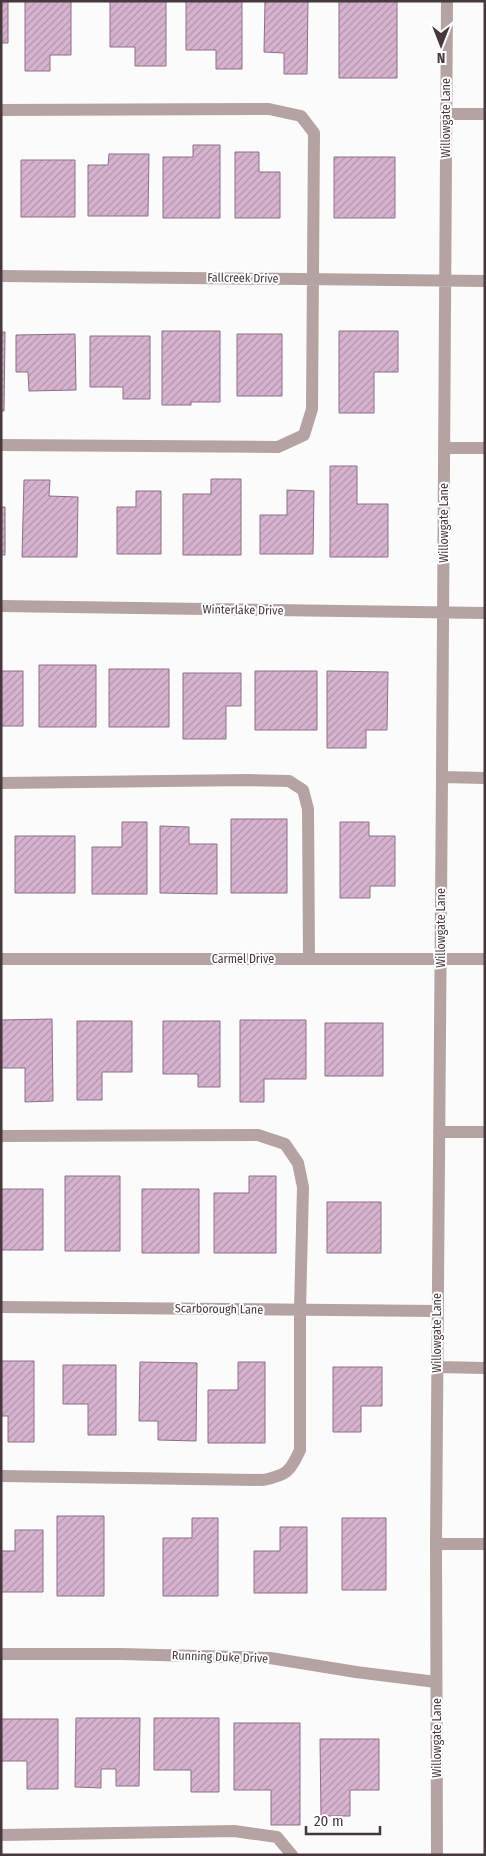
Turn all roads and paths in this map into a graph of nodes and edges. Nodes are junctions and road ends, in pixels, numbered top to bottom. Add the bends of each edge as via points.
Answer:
1 (446, 1) edge
2 (1, 110) edge
3 (446, 114) junction
4 (485, 114) edge
5 (1, 276) edge
6 (313, 279) junction
7 (445, 280) junction
8 (485, 281) edge
9 (1, 445) edge
10 (444, 448) junction
11 (485, 448) edge
12 (1, 606) edge
13 (443, 613) junction
14 (485, 613) edge
15 (442, 777) junction
16 (485, 778) edge
17 (1, 783) edge
18 (309, 958) junction
19 (1, 959) edge
20 (441, 959) junction
21 (485, 959) edge
22 (439, 1132) junction
23 (485, 1132) edge
24 (1, 1136) edge
25 (1, 1307) edge
26 (300, 1310) junction
27 (437, 1312) junction
28 (437, 1368) junction
29 (485, 1368) edge
30 (1, 1476) edge
31 (436, 1544) junction
32 (485, 1544) edge
33 (1, 1654) edge
34 (436, 1682) junction
35 (1, 1835) edge
36 (292, 1855) edge
37 (437, 1855) edge

1 - 3 street, Willowgate Lane
2 - 6 street via 269,109 301,116 314,133
3 - 4 street
3 - 7 street, Willowgate Lane
5 - 6 street, Fallcreek Drive
6 - 7 street, Fallcreek Drive
6 - 9 street via 312,408 304,435 278,447
7 - 8 street, Fallcreek Drive
7 - 10 street, Willowgate Lane
10 - 11 street
10 - 13 street, Willowgate Lane
12 - 13 street, Winterlake Drive
13 - 14 street, Winterlake Drive
13 - 15 street, Willowgate Lane
15 - 16 street
15 - 20 street, Willowgate Lane
17 - 18 street via 289,782 303,790 308,809
18 - 19 street, Carmel Drive
18 - 20 street, Carmel Drive
20 - 21 street, Carmel Drive
20 - 22 street, Willowgate Lane
22 - 23 street
22 - 27 street, Willowgate Lane
24 - 26 street via 258,1134 285,1144 298,1163 303,1187
25 - 26 street, Scarborough Lane
26 - 27 street, Scarborough Lane
26 - 30 street via 300,1450 293,1465 281,1476 263,1480
27 - 28 street, Willowgate Lane
28 - 29 street
28 - 31 street, Willowgate Lane
31 - 32 street
31 - 34 street, Willowgate Lane
33 - 34 street, Running Duke Drive via 270,1658
34 - 37 street, Willowgate Lane
35 - 36 street via 234,1831 276,1837

